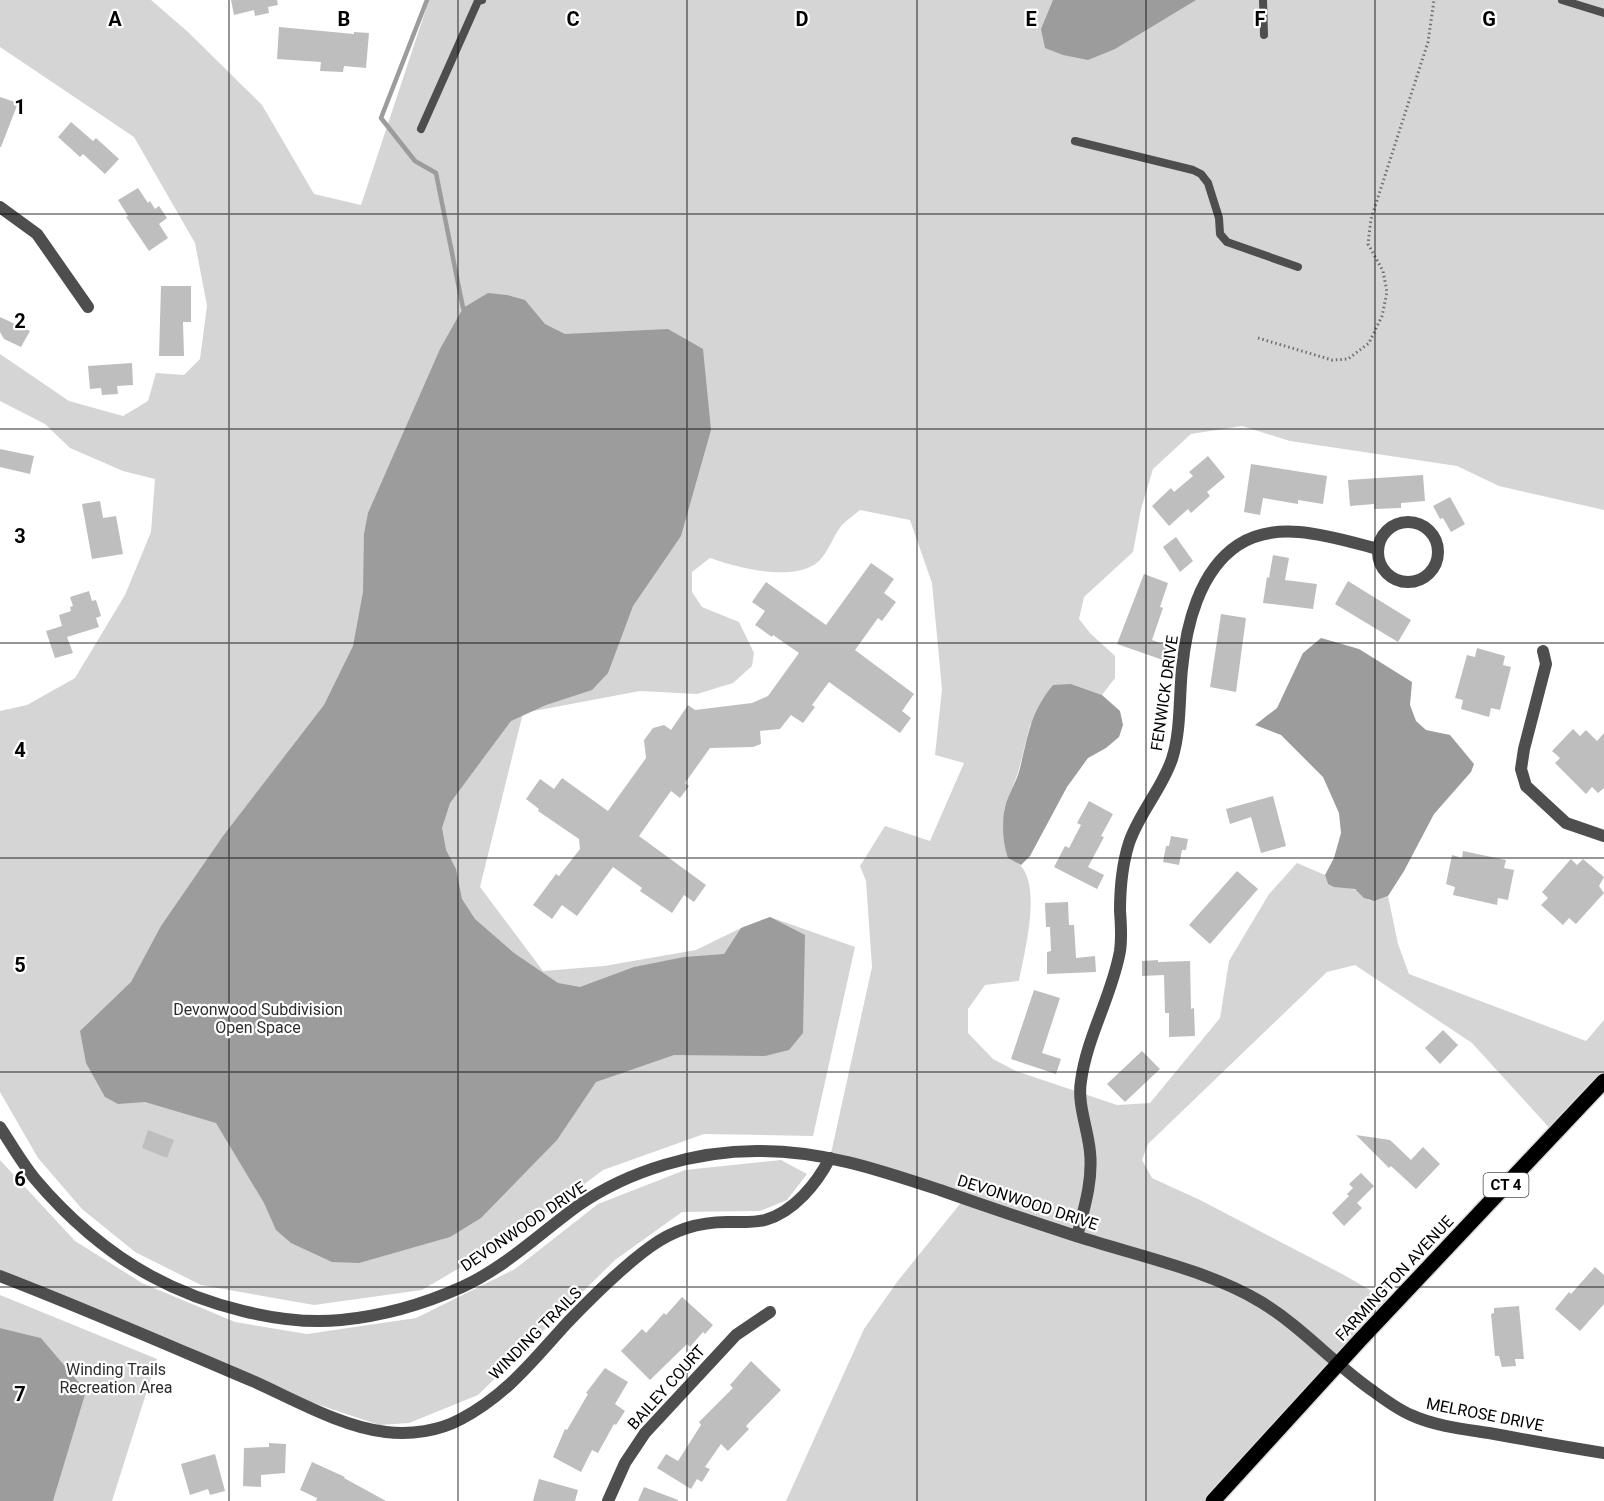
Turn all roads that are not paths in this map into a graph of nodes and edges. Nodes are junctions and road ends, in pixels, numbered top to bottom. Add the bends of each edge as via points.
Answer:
1 (482, 0) edge
2 (1263, 0) edge
3 (1562, 0) edge
4 (1604, 13) edge
5 (1264, 35) dead end
6 (421, 129) dead end
7 (1075, 141) dead end
8 (0, 207) edge
9 (1298, 267) dead end
10 (88, 307) dead end
11 (1378, 549) junction
12 (1543, 651) dead end
13 (1604, 836) edge
14 (1604, 1081) edge
15 (0, 1127) edge
16 (830, 1158) junction
17 (1077, 1236) junction
18 (0, 1276) edge
19 (770, 1312) dead end
20 (1338, 1365) junction
21 (1604, 1453) edge
22 (608, 1501) edge
23 (1213, 1501) edge

1 - 6 lane via 478,1
2 - 5 lane
3 - 4 lane
7 - 9 lane via 1201,174 1220,218 1220,234 1227,242
8 - 10 street via 37,234
11 - 11 street via 1385,571 1402,581 1425,576 1438,556 1432,533 1412,522 1389,528
11 - 17 street, FENWICK DRIVE via 1306,533 1272,532 1244,541 1232,550 1215,567 1201,592 1184,650 1172,758 1129,843 1121,891 1120,952 1084,1063 1080,1091 1091,1167
12 - 13 street via 1546,664 1521,763 1523,780 1566,823
14 - 20 main road, FARMINGTON AVENUE / CT 4
15 - 16 street, DEVONWOOD DRIVE via 33,1177 60,1206 128,1261 195,1296 248,1312 291,1319 338,1320 394,1311 462,1287 510,1258 584,1202 644,1172 683,1160 750,1151
16 - 17 street, DEVONWOOD DRIVE via 890,1173
16 - 18 street, WINDING TRAILS via 796,1202 766,1220 687,1226 651,1246 570,1320 505,1390 460,1419 430,1430 385,1432 340,1419 95,1312
17 - 20 street, DEVONWOOD DRIVE via 1242,1291 1284,1318
19 - 22 street, BAILEY COURT via 736,1335 645,1432
20 - 21 street, MELROSE DRIVE via 1415,1417
20 - 23 main road, FARMINGTON AVENUE / CT 4

